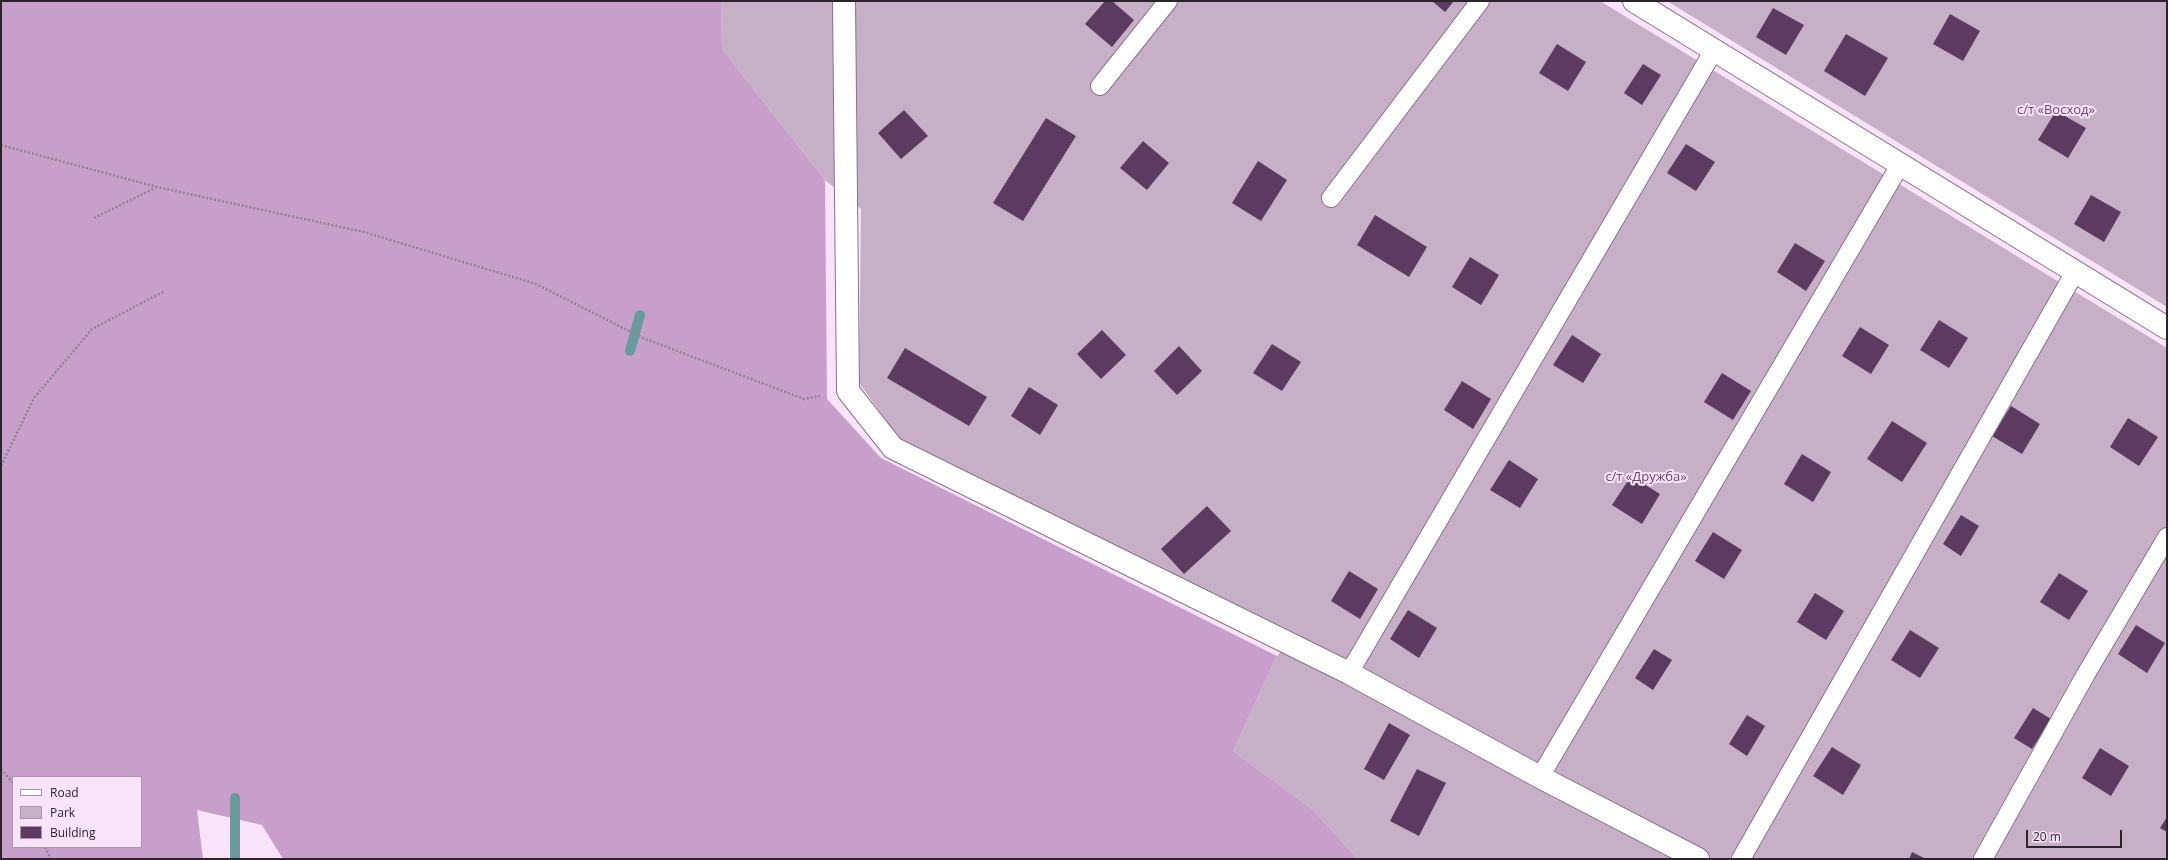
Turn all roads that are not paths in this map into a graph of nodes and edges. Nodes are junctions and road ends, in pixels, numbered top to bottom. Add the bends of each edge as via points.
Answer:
1 (844, 1) edge
2 (1168, 1) edge
3 (1480, 1) edge
4 (1634, 1) edge
5 (1714, 50) junction
6 (1100, 86) dead end
7 (1900, 164) junction
8 (1331, 198) dead end
9 (2075, 272) junction
10 (2167, 328) edge
11 (2167, 537) edge
12 (1349, 673) junction
13 (1540, 777) junction
14 (1698, 859) edge
15 (1741, 859) edge
16 (1983, 859) edge

1 - 12 street via 848,391 893,448
2 - 6 lane
3 - 8 lane
4 - 5 street
5 - 7 street
5 - 12 lane
7 - 9 street
7 - 13 lane
9 - 10 street
9 - 15 lane
11 - 16 lane via 2086,674
12 - 13 street
13 - 14 street

